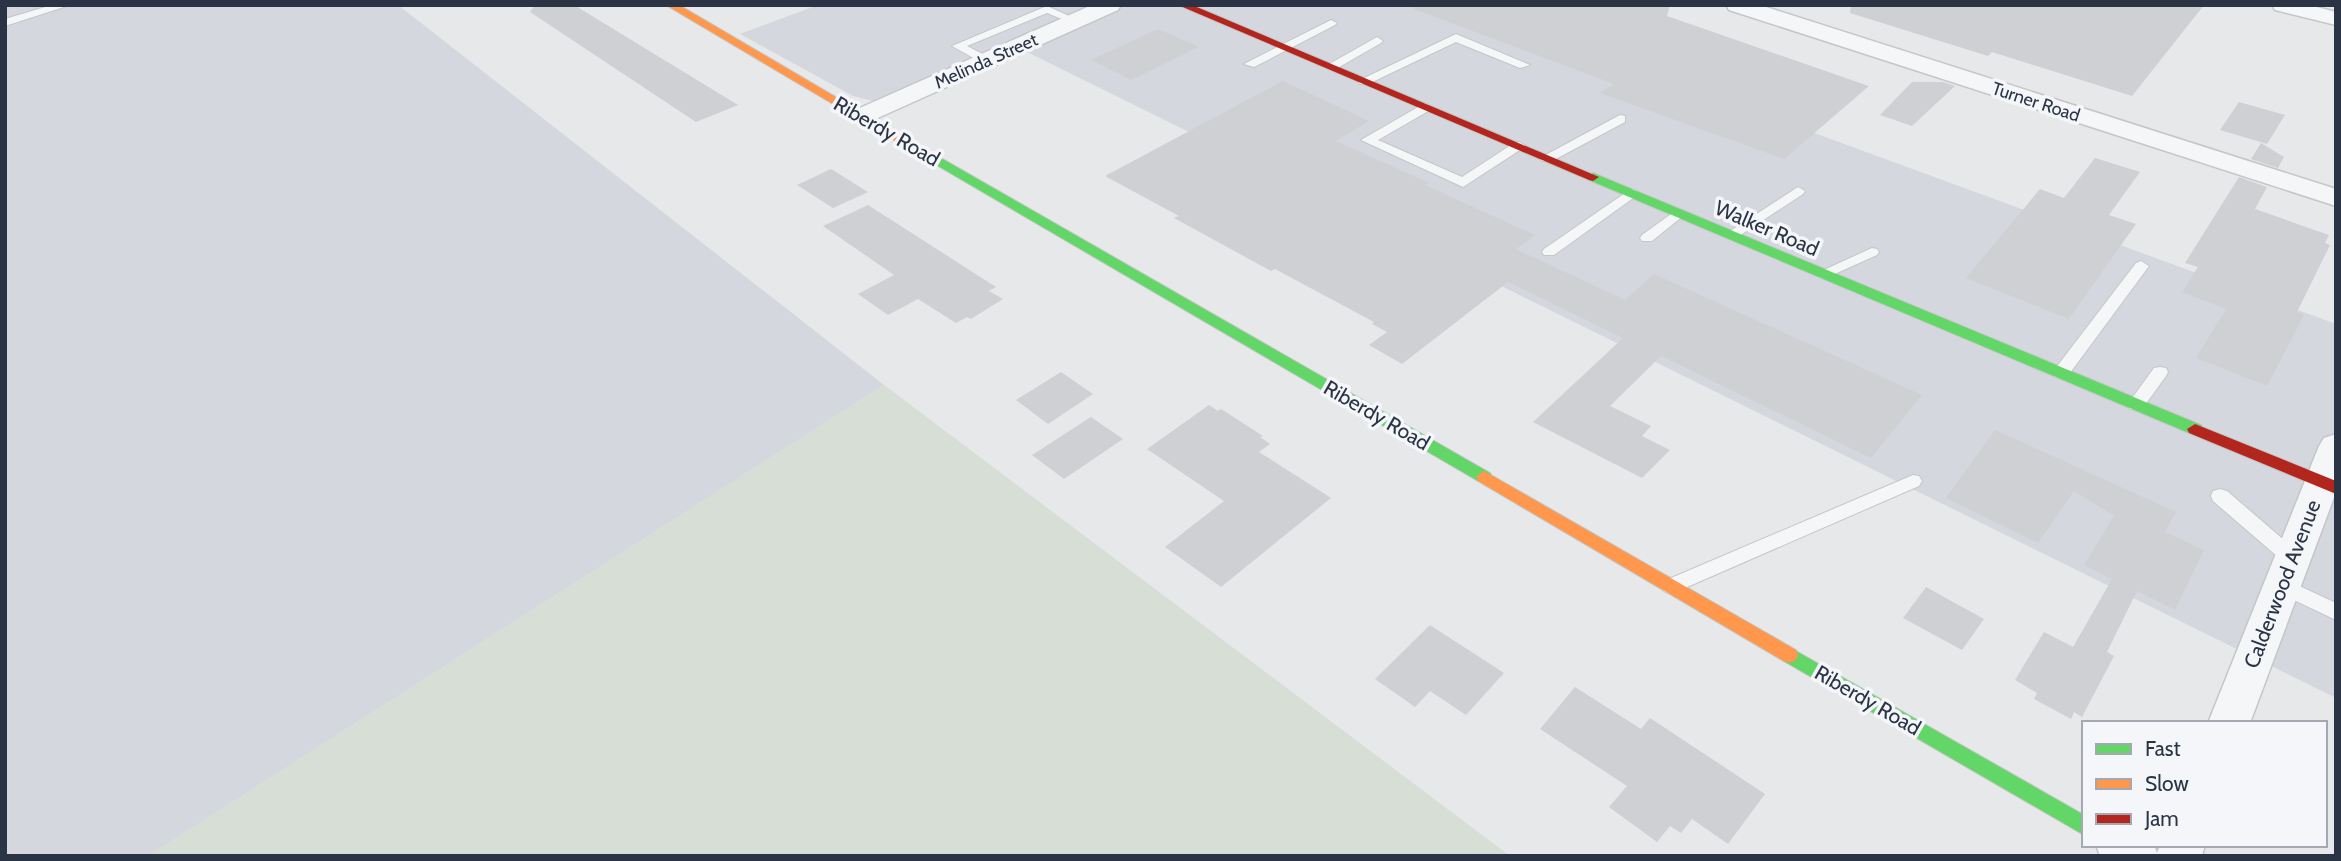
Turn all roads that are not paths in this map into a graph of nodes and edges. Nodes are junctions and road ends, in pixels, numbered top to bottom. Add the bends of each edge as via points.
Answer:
1 (65, 5) edge
2 (671, 5) edge
3 (1110, 5) edge
4 (1183, 5) edge
5 (1737, 5) edge
6 (2283, 5) edge
7 (2336, 19) edge
8 (1074, 21) junction
9 (5, 23) edge
10 (1331, 23) dead end
11 (1377, 41) dead end
12 (1281, 47) junction
13 (986, 61) junction
14 (1250, 64) dead end
15 (1524, 65) dead end
16 (1330, 67) junction
17 (1364, 81) junction
18 (1425, 107) junction
19 (862, 116) junction
20 (1620, 119) dead end
21 (1519, 146) junction
22 (1547, 158) junction
23 (1798, 191) dead end
24 (1631, 193) junction
25 (2336, 198) edge
26 (1678, 213) junction
27 (1731, 235) junction
28 (1647, 238) dead end
29 (1549, 252) dead end
30 (1872, 253) dead end
31 (2141, 266) dead end
32 (1823, 274) junction
33 (2160, 372) dead end
34 (2061, 373) junction
35 (2136, 405) junction
36 (2336, 446) edge
37 (1913, 481) dead end
38 (2328, 485) edge
39 (2220, 496) dead end
40 (2287, 572) junction
41 (1671, 586) junction
42 (2336, 611) edge
43 (2230, 721) edge
44 (2082, 825) edge

1 - 9 lane
2 - 19 street, Riberdy Road
3 - 8 street, Melinda Street
4 - 12 street, Walker Road
5 - 25 street, Turner Road
6 - 7 street
8 - 13 street, Melinda Street
8 - 13 lane via 1047,9 958,46
10 - 12 lane
11 - 16 lane
12 - 14 lane
12 - 16 street, Walker Road
13 - 19 street, Melinda Street
15 - 17 lane via 1456,38
16 - 17 street, Walker Road
17 - 18 street, Walker Road
18 - 21 street, Walker Road
18 - 21 lane via 1368,140 1462,183
19 - 41 street, Riberdy Road
20 - 22 lane
21 - 22 street, Walker Road
22 - 24 street, Walker Road
23 - 27 lane
24 - 26 street, Walker Road
24 - 29 lane
26 - 27 street, Walker Road
26 - 28 lane
27 - 32 street, Walker Road
30 - 32 lane
31 - 34 lane
32 - 34 street, Walker Road
33 - 35 lane
34 - 35 street, Walker Road
35 - 38 street, Walker Road
36 - 38 street, Calderwood Avenue
37 - 41 lane
38 - 40 street, Calderwood Avenue
39 - 40 lane
40 - 42 lane
40 - 43 street, Calderwood Avenue
41 - 44 street, Riberdy Road

